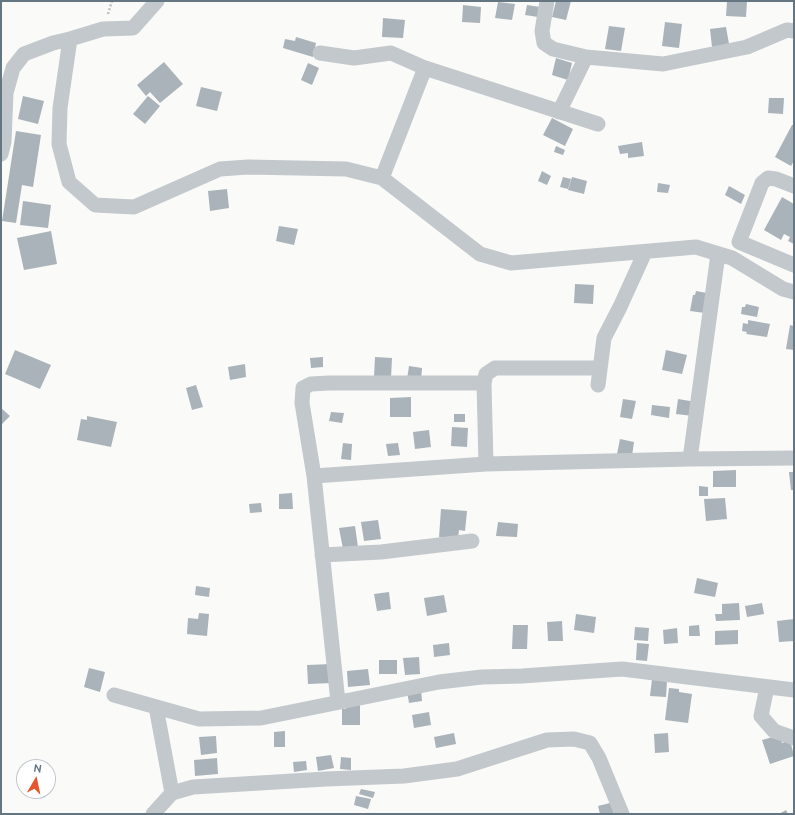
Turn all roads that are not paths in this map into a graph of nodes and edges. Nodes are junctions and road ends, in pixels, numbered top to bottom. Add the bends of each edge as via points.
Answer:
1 (157, 1) edge
2 (547, 1) edge
3 (794, 31) edge
4 (70, 39) junction
5 (320, 53) dead end
6 (586, 57) junction
7 (425, 68) junction
8 (559, 112) junction
9 (598, 124) dead end
10 (1, 154) edge
11 (382, 178) junction
12 (794, 186) edge
13 (739, 242) junction
14 (645, 252) junction
15 (725, 256) junction
16 (794, 265) edge
17 (794, 292) edge
18 (600, 368) junction
19 (484, 384) junction
20 (598, 385) dead end
21 (794, 458) edge
22 (690, 459) junction
23 (486, 464) junction
24 (314, 476) junction
25 (472, 541) dead end
26 (322, 555) junction
27 (767, 686) junction
28 (794, 690) edge
29 (114, 695) dead end
30 (338, 702) junction
31 (156, 707) junction
32 (794, 738) edge
33 (172, 793) junction
34 (153, 814) edge
35 (622, 814) edge

1 - 4 street via 132,28 103,29
2 - 6 street via 542,31 544,42 553,49
3 - 6 street via 786,30 747,46 663,64
4 - 10 street via 24,54 12,68 6,93 4,142
4 - 11 street via 60,108 60,144 69,182 95,205 134,207 220,169 346,169
5 - 7 street via 354,58 391,53
6 - 8 street
7 - 8 street
7 - 11 street
8 - 9 street
11 - 14 street via 480,254 511,263
12 - 13 street via 768,178 762,183
13 - 15 street
13 - 16 street
14 - 15 street via 696,247
14 - 18 street via 604,338
15 - 17 street via 783,289
15 - 22 street
18 - 19 street via 495,368 486,374
18 - 20 street
19 - 23 street
19 - 24 street via 329,383 311,384 303,388 302,403
21 - 22 street
22 - 23 street
23 - 24 street
24 - 26 street
25 - 26 street via 381,552
26 - 30 street
27 - 28 street
27 - 30 street via 622,669 482,677 440,682
27 - 32 street via 762,716 774,731
29 - 31 street
30 - 31 street via 261,718 199,720
31 - 33 street
33 - 34 street
33 - 35 street via 193,787 404,776 456,769 547,740 574,740 590,743 599,758

